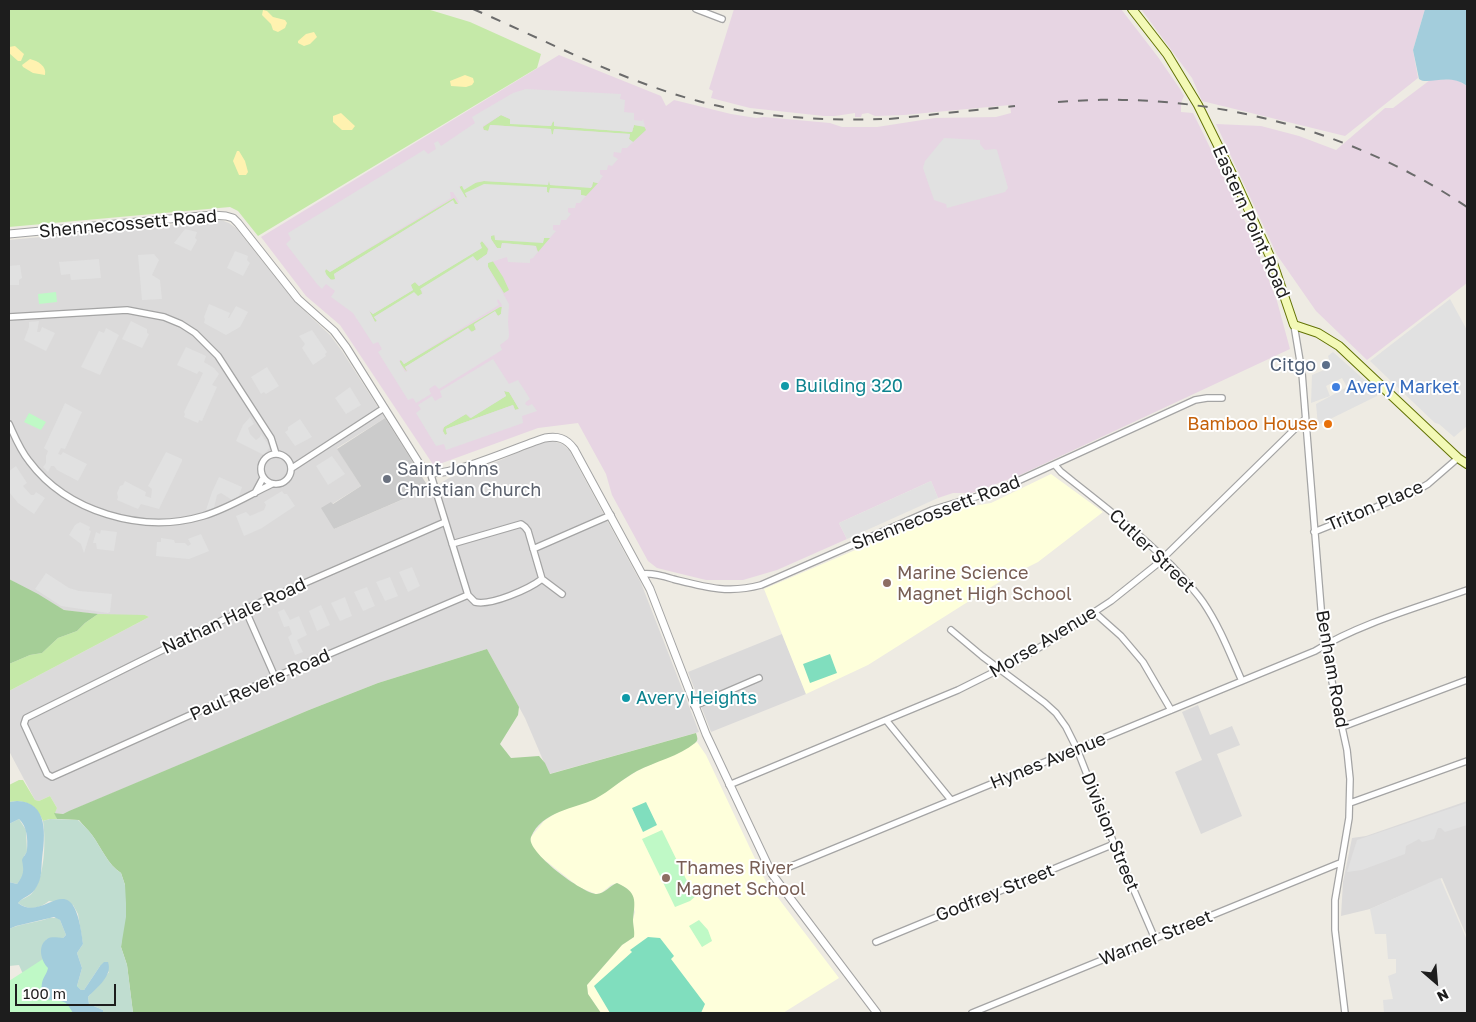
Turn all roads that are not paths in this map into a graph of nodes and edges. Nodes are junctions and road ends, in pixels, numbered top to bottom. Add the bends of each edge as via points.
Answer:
1 (696, 9) edge
2 (1132, 9) edge
3 (722, 19) dead end
4 (9, 234) edge
5 (9, 317) edge
6 (1294, 324) junction
7 (1222, 398) dead end
8 (384, 408) junction
9 (1305, 419) junction
10 (9, 424) edge
11 (276, 454) junction
12 (1458, 458) junction
13 (1467, 464) edge
14 (1054, 465) junction
15 (292, 468) junction
16 (430, 472) junction
17 (263, 478) junction
18 (272, 484) junction
19 (255, 493) junction
20 (611, 516) junction
21 (445, 522) junction
22 (1314, 532) junction
23 (452, 544) junction
24 (533, 548) junction
25 (1164, 558) junction
26 (641, 571) junction
27 (542, 579) junction
28 (1467, 590) edge
29 (562, 594) dead end
30 (468, 595) junction
31 (245, 609) junction
32 (1094, 612) junction
33 (951, 630) dead end
34 (1324, 645) junction
35 (1000, 669) junction
36 (275, 677) junction
37 (759, 678) dead end
38 (1467, 680) edge
39 (1242, 681) junction
40 (694, 706) junction
41 (1171, 710) junction
42 (886, 720) junction
43 (1342, 727) junction
44 (1077, 749) junction
45 (1467, 761) edge
46 (52, 776) joint
47 (729, 785) junction
48 (951, 800) junction
49 (1350, 803) junction
50 (1114, 844) junction
51 (1340, 863) junction
52 (772, 874) junction
53 (1154, 939) junction
54 (876, 942) dead end
55 (877, 1013) edge
56 (972, 1013) edge
57 (1345, 1013) edge

1 - 3 street
2 - 6 main road, Eastern Point Road via 1167,54 1198,105 1273,263
4 - 8 street, Shennecossett Road via 212,215 233,218 298,299 334,331
5 - 11 street via 127,310 164,316 181,324 218,356 271,438
6 - 9 street, Benham Road
6 - 12 main road via 1339,346
7 - 14 street, Shennecossett Road via 1195,400
8 - 15 street
8 - 16 street, Shennecossett Road via 420,465
9 - 22 street, Benham Road
9 - 25 street, Morse Avenue
10 - 19 street via 28,460 42,476 68,496 114,517 136,521 182,521 203,517
11 - 15 street via 286,458
11 - 17 street via 267,457 262,464
12 - 13 main road
12 - 22 street, Triton Place via 1416,491
14 - 25 street, Cutler Street
14 - 26 street, Shennecossett Road via 988,494 932,510 753,587 718,590
15 - 18 street via 286,480
16 - 20 street via 457,469 545,438 560,438 574,448
16 - 21 street
17 - 18 street
17 - 19 street
18 - 19 street
20 - 24 street
20 - 26 street
21 - 23 street
21 - 31 street, Nathan Hale Road
22 - 34 street, Benham Road
23 - 24 street via 521,524 528,531
23 - 30 street
24 - 27 street
25 - 32 street, Morse Avenue
25 - 39 street, Cutler Street via 1203,602
26 - 40 street
27 - 29 street
27 - 30 street via 526,590 485,603 475,602
28 - 34 street, Hynes Avenue via 1395,615
30 - 36 street, Paul Revere Road
31 - 36 street
31 - 46 street, Nathan Hale Road via 26,718 24,724 47,774
32 - 35 street, Morse Avenue
32 - 41 street via 1144,662
33 - 35 street, Division Street
34 - 39 street, Hynes Avenue via 1315,652
34 - 43 street, Benham Road
35 - 42 street, Morse Avenue
35 - 44 street, Division Street via 1056,713
36 - 46 street, Paul Revere Road
37 - 40 street
38 - 43 street
39 - 41 street, Hynes Avenue
40 - 47 street
41 - 44 street, Hynes Avenue
42 - 47 street, Morse Avenue
42 - 48 street
43 - 49 street, Benham Road via 1347,750
44 - 48 street, Hynes Avenue
44 - 50 street, Division Street
45 - 49 street
47 - 52 street
48 - 52 street, Hynes Avenue
49 - 51 street, Benham Road
50 - 53 street, Division Street
50 - 54 street, Godfrey Street
51 - 53 street, Warner Street
51 - 57 street, Benham Road via 1335,930
52 - 55 street
53 - 56 street, Warner Street

